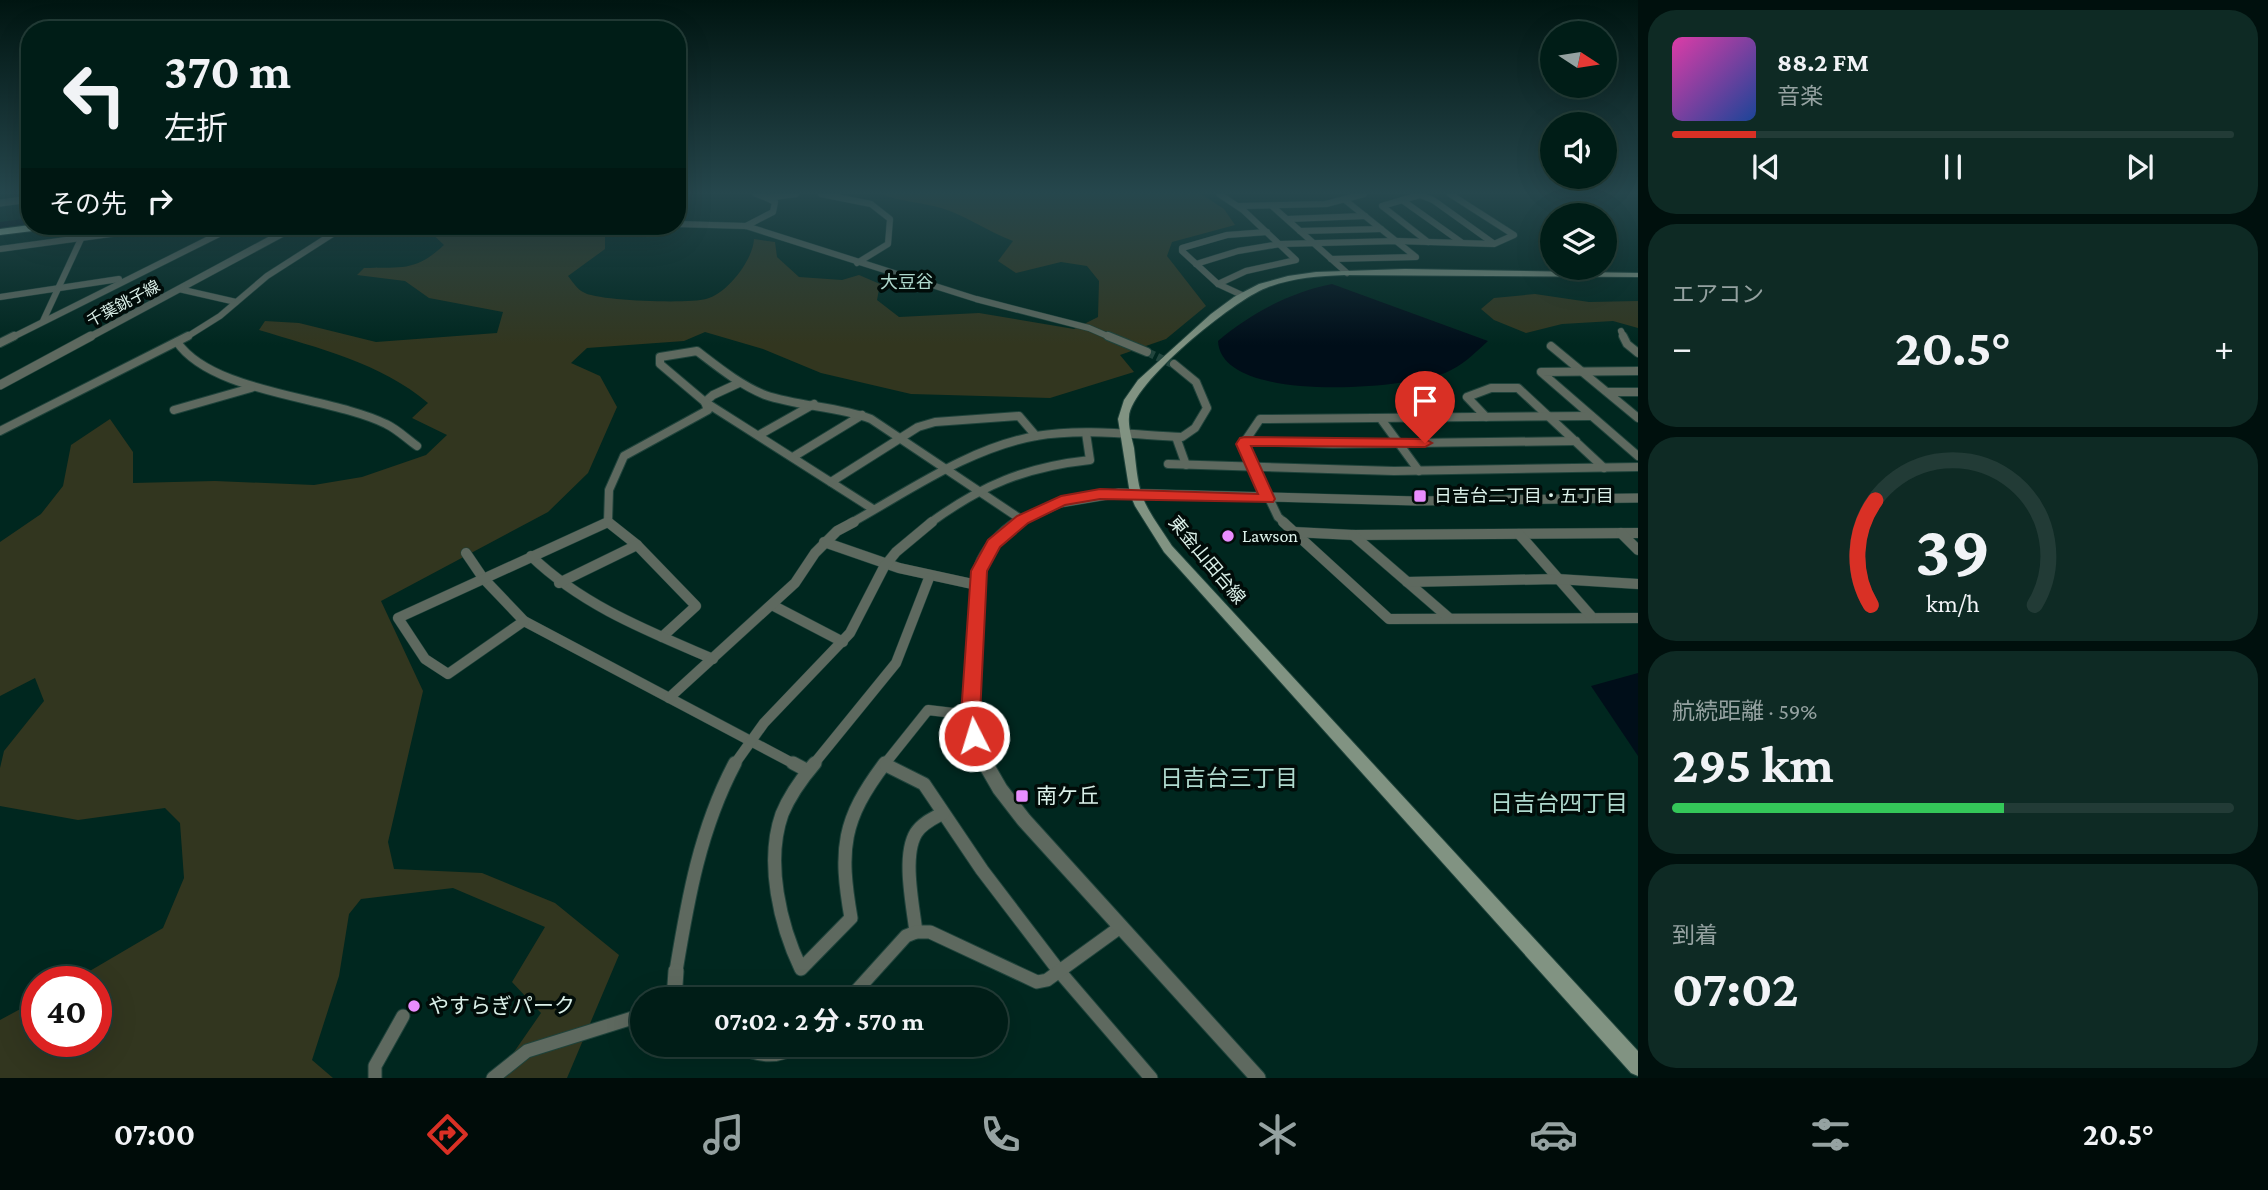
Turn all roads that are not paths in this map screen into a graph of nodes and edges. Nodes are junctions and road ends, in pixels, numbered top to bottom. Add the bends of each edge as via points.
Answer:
1 (27, 244) edge
2 (77, 244) edge
3 (198, 244) edge
4 (262, 244) edge
5 (320, 244) edge
6 (801, 244) edge
7 (887, 244) edge
8 (1195, 244) edge
9 (1278, 244) edge
10 (1280, 244) edge
11 (1314, 244) edge
12 (1401, 244) edge
13 (0, 248) edge
14 (1331, 259) junction
15 (857, 263) junction
16 (1196, 264) junction
17 (1347, 273) junction
18 (1638, 275) edge
19 (130, 278) junction
20 (1218, 284) junction
21 (56, 289) junction
22 (179, 289) junction
23 (1244, 296) junction
24 (0, 297) edge
25 (236, 302) junction
26 (43, 321) junction
27 (1621, 331) dead end
28 (177, 342) junction
29 (0, 343) edge
30 (1551, 346) dead end
31 (1637, 351) edge
32 (1147, 352) tunnel mouth
33 (1174, 365) tunnel mouth
34 (1638, 371) edge
35 (1582, 372) junction
36 (740, 383) junction
37 (0, 385) edge
38 (256, 387) junction
39 (1638, 392) edge
40 (1608, 393) junction
41 (705, 402) junction
42 (814, 404) junction
43 (174, 410) dead end
44 (862, 415) junction
45 (1549, 416) junction
46 (1591, 416) junction
47 (1637, 416) edge
48 (1486, 417) junction
49 (1381, 419) junction
50 (0, 431) edge
51 (1086, 433) junction
52 (1124, 433) junction
53 (759, 435) junction
54 (1036, 436) junction
55 (899, 437) junction
56 (1176, 437) junction
57 (1245, 441) junction
58 (1576, 441) junction
59 (1400, 444) junction
60 (417, 446) dead end
61 (1638, 456) edge
62 (793, 457) junction
63 (1168, 464) dead end
64 (1186, 465) junction
65 (1638, 467) edge
66 (1253, 468) junction
67 (1604, 468) junction
68 (948, 469) junction
69 (1419, 471) junction
70 (831, 482) junction
71 (982, 491) junction
72 (1136, 494) junction
73 (1638, 498) edge
74 (1268, 499) junction
75 (873, 509) junction
76 (1022, 520) junction
77 (608, 522) junction
78 (1294, 532) junction
79 (1621, 533) junction
80 (1638, 533) edge
81 (1353, 534) junction
82 (1519, 534) junction
83 (824, 542) junction
84 (636, 545) junction
85 (1638, 550) edge
86 (466, 553) dead end
87 (531, 556) junction
88 (885, 566) junction
89 (482, 578) junction
90 (929, 578) junction
91 (1557, 579) junction
92 (1407, 582) junction
93 (559, 583) junction
94 (1638, 584) edge
95 (977, 585) junction
96 (772, 605) junction
97 (1591, 616) junction
98 (1449, 618) junction
99 (1638, 618) edge
100 (524, 621) junction
101 (662, 637) junction
102 (843, 642) junction
103 (713, 659) junction
104 (669, 698) junction
105 (970, 715) junction
106 (750, 740) junction
107 (886, 765) junction
108 (808, 771) junction
109 (943, 813) junction
110 (1119, 928) junction
111 (916, 932) junction
112 (676, 971) joint
113 (1059, 971) junction
114 (675, 987) edge
115 (860, 987) edge
116 (403, 1016) dead end
117 (630, 1019) edge
118 (1638, 1066) edge
119 (375, 1078) edge
120 (493, 1078) edge
121 (1151, 1078) edge
122 (1258, 1078) edge

1 - 13 street
2 - 21 street
3 - 19 street
4 - 22 street, 千葉銚子線
5 - 25 street via 267,275
6 - 15 street
7 - 15 street
8 - 16 street via 1182,248
9 - 16 street
10 - 20 street via 1296,260 1261,266
11 - 14 street
12 - 14 street via 1416,257
14 - 17 street
15 - 32 street via 1089,328
16 - 20 street
17 - 18 main road, 東金山田台線 via 1449,270
17 - 23 main road, 東金山田台線 via 1279,281
19 - 21 street
19 - 26 street
20 - 23 street
21 - 24 street
21 - 26 street
22 - 25 street
22 - 37 street, 千葉銚子線
23 - 52 main road, 東金山田台線 via 1155,368 1132,394 1124,409
25 - 28 street
26 - 29 street
27 - 31 street
28 - 38 street via 199,363
28 - 50 street
30 - 35 street
33 - 56 street via 1194,377 1207,408 1195,428
34 - 35 street
35 - 40 street
35 - 46 street via 1541,372
36 - 41 street
36 - 41 street via 697,351 660,357 660,365
36 - 42 street via 778,399
38 - 43 street
38 - 60 street via 294,394 386,424
39 - 40 street
40 - 47 street
41 - 53 street
41 - 77 street via 708,410 624,456 609,490
42 - 44 street
42 - 53 street
44 - 55 street
44 - 62 street
45 - 46 street
45 - 48 street
45 - 48 street via 1518,388 1491,388 1467,397
45 - 58 street
46 - 61 street
48 - 49 street
49 - 57 street via 1260,419
49 - 59 street
51 - 52 street
51 - 54 street
51 - 71 street via 1090,460 1036,467
52 - 56 street
52 - 72 main road, 東金山田台線
53 - 62 street
54 - 55 street via 1019,416 934,422
54 - 68 street via 976,454
55 - 68 street
55 - 70 street
56 - 64 street
57 - 59 street
57 - 66 street
58 - 59 street
58 - 67 street
59 - 69 street
62 - 70 street
63 - 64 street
64 - 66 street
65 - 67 street
66 - 69 street
66 - 74 street
67 - 69 street
68 - 71 street
68 - 75 street
70 - 75 street
71 - 76 street
71 - 88 street via 914,534
72 - 74 street
72 - 76 street via 1080,496
72 - 118 main road, 東金山田台線 via 1154,530 1192,578
73 - 74 street
74 - 78 street
75 - 83 street
76 - 95 street via 993,544 983,559
77 - 84 street
77 - 87 street
78 - 81 street
78 - 98 street via 1389,620
79 - 80 street
79 - 82 street
79 - 85 street
81 - 82 street
81 - 92 street
82 - 91 street
83 - 88 street
83 - 96 street via 795,583
84 - 93 street
84 - 101 street via 696,606
86 - 89 street
87 - 89 street
87 - 93 street
88 - 90 street
88 - 102 street via 856,626
89 - 100 street
89 - 100 street via 398,618 425,659 448,674
90 - 95 street
90 - 108 street via 896,663
91 - 92 street
91 - 94 street
91 - 97 street
92 - 98 street
93 - 101 street
95 - 105 street
96 - 102 street
96 - 103 street
97 - 98 street
97 - 99 street
100 - 104 street
101 - 103 street
102 - 106 street
103 - 104 street
104 - 106 street
105 - 107 street via 928,710
105 - 110 street via 982,761 1010,802
106 - 108 street
106 - 112 street via 707,822 692,874
107 - 108 street via 860,800 848,828 843,872 851,918 802,969 781,918 775,860 783,812
107 - 109 street via 924,785
109 - 111 street via 917,830 911,846 910,894
109 - 113 street
110 - 113 street
110 - 122 street
111 - 113 street via 930,932 1037,982
111 - 115 street via 906,936
112 - 114 street
113 - 121 street
116 - 119 street via 374,1066
117 - 120 street via 527,1051

